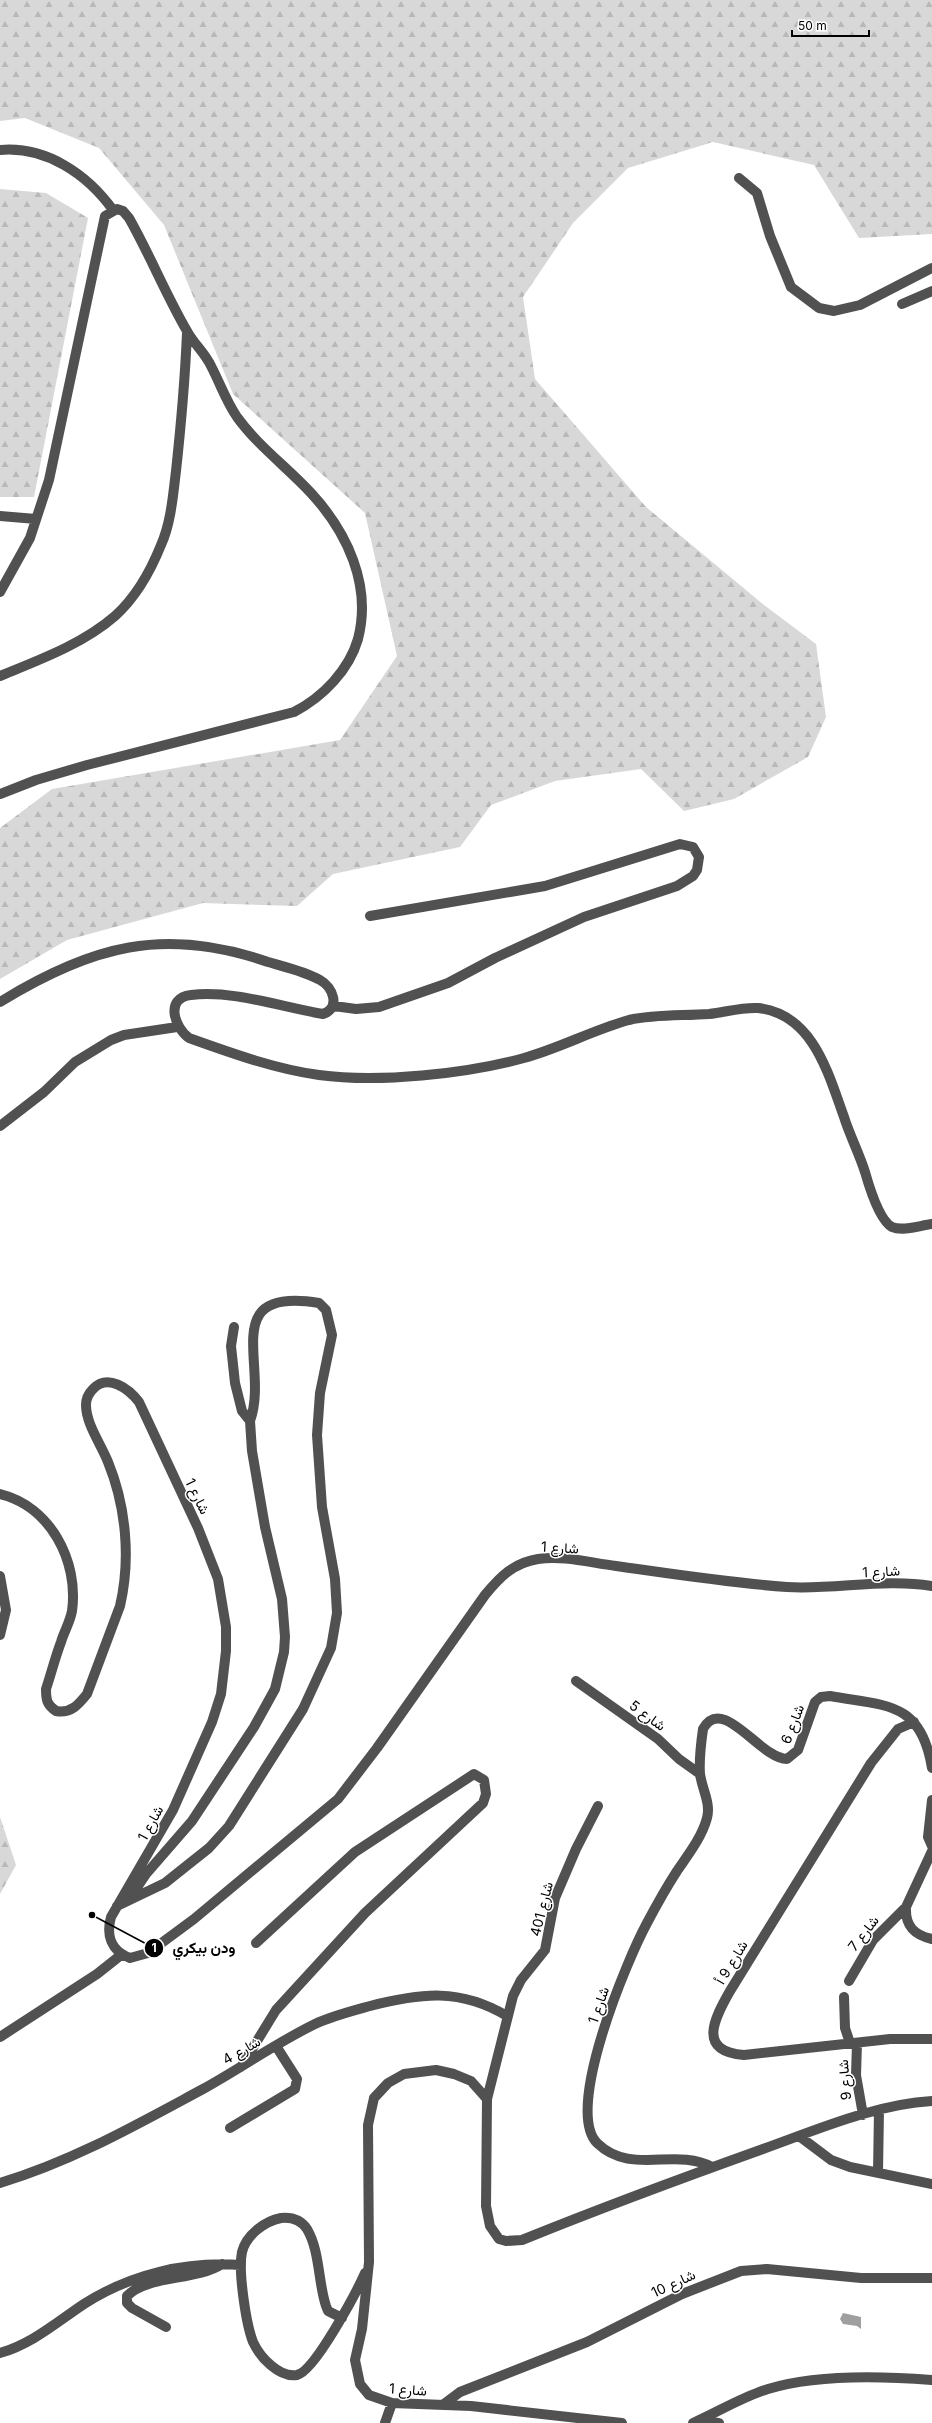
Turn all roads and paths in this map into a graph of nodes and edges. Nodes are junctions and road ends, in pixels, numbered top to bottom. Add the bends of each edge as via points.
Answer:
1 (0, 150) edge
2 (739, 178) dead end
3 (113, 210) junction
4 (932, 268) edge
5 (932, 291) edge
6 (902, 304) dead end
7 (187, 333) junction
8 (0, 516) edge
9 (36, 519) junction
10 (0, 592) edge
11 (0, 676) edge
12 (0, 794) edge
13 (370, 916) dead end
14 (0, 1002) edge
15 (334, 1006) junction
16 (178, 1027) junction
17 (0, 1126) edge
18 (932, 1224) edge
19 (234, 1327) dead end
20 (250, 1421) junction
21 (0, 1494) edge
22 (0, 1576) edge
23 (932, 1586) edge
24 (0, 1635) edge
25 (576, 1681) dead end
26 (914, 1722) junction
27 (932, 1768) edge
28 (700, 1774) junction
29 (932, 1800) edge
30 (598, 1806) dead end
31 (932, 1846) edge
32 (932, 1850) edge
33 (128, 1902) junction
34 (117, 1906) junction
35 (906, 1907) junction
36 (932, 1939) edge
37 (256, 1943) dead end
38 (121, 1955) junction
39 (849, 1981) dead end
40 (844, 1997) dead end
41 (507, 2016) junction
42 (0, 2036) edge
43 (932, 2039) edge
44 (853, 2043) junction
45 (276, 2046) junction
46 (241, 2067) junction
47 (487, 2099) junction
48 (932, 2101) edge
49 (879, 2110) junction
50 (864, 2115) junction
51 (230, 2128) dead end
52 (799, 2136) junction
53 (712, 2168) junction
54 (878, 2173) junction
55 (0, 2183) edge
56 (932, 2184) edge
57 (369, 2262) junction
58 (223, 2264) junction
59 (241, 2265) junction
60 (932, 2278) edge
61 (342, 2318) junction
62 (166, 2327) dead end
63 (0, 2353) edge
64 (932, 2380) edge
65 (392, 2403) junction
66 (444, 2404) junction
67 (698, 2421) edge
68 (385, 2423) edge
69 (622, 2423) edge
70 (719, 2423) edge

1 - 3 street via 29,151 57,161 94,185
2 - 4 street via 758,193 770,236 791,287 819,308 834,311 860,305
3 - 7 street via 123,212 129,218
3 - 9 street via 105,216 100,234 66,411 49,480
5 - 6 street
7 - 11 street via 182,416 172,498 162,545 133,596 106,622 66,647
7 - 12 street via 211,364 238,418 265,449 311,493 344,538 362,592 360,628 355,647 328,688 294,712 87,765
8 - 9 street
9 - 10 street via 30,538
13 - 15 street via 545,886 680,844 693,847 700,857 693,876 677,886 584,917 448,983 374,1008
14 - 15 street via 51,974 105,952 135,945 184,943 248,955 320,980 332,993
15 - 16 street via 332,1010 323,1014 234,997 188,995 179,999 176,1005 174,1012
16 - 17 street via 124,1035 106,1042 75,1062 39,1096
16 - 18 street via 189,1038 273,1065 318,1075 383,1077 438,1073 507,1062 542,1052 590,1032 646,1017 720,1013 739,1008 773,1010 797,1024 815,1048 831,1080 872,1193 886,1223 900,1229
19 - 20 street via 231,1346 235,1383 242,1411
20 - 33 street via 264,1519 284,1612 285,1638 280,1670 266,1707 209,1798 146,1874
20 - 33 street via 256,1400 252,1343 258,1313 263,1308 282,1303 319,1303 326,1310 332,1335 318,1408 317,1435 322,1507 335,1579 337,1613 331,1648 303,1709 229,1826 209,1848 186,1867 152,1891
21 - 34 street, شارع 1 via 21,1502 44,1519 62,1545 68,1562 72,1611 46,1689 49,1706 56,1711 69,1710 78,1705 87,1694 124,1591 125,1541 120,1501 86,1405 88,1394 95,1386 103,1382 115,1383 139,1402 198,1528 218,1579 226,1627 226,1652 225,1674 215,1715 173,1810
22 - 24 street via 6,1610
23 - 38 street, شارع 1 via 896,1584 786,1587 704,1579 553,1558 524,1562 503,1574 485,1595 338,1799 274,1855 148,1953 130,1958
25 - 28 street, شارع 5 via 658,1739
26 - 27 street, شارع 6 via 923,1737
26 - 28 street, شارع 6 via 899,1710 887,1706 830,1696 821,1698 812,1707 798,1750 794,1756 786,1759 772,1756 732,1723 717,1718 709,1721 703,1729
26 - 44 street, شارع 9 أ via 898,1729 871,1763 730,1991 718,2011 713,2026 713,2037 717,2046 730,2054 744,2055
28 - 53 street, شارع 1 via 705,1790 707,1818 646,1925 612,2002 590,2086 587,2117 588,2127 596,2142 622,2159 695,2161
29 - 31 street via 928,1837
30 - 41 street, شارع 401 via 555,1898 544,1950 521,1980
32 - 35 street
33 - 34 street
34 - 38 street, شارع 1 via 111,1917 109,1932 115,1950
35 - 36 street via 908,1926 924,1937
35 - 39 street, شارع 7 via 873,1940
37 - 46 street via 355,1852 474,1774 484,1780 486,1794 483,1803 349,1930 276,2010
38 - 42 street via 49,2006
40 - 44 street via 845,2028
41 - 45 street, شارع 4 via 473,2000 449,1995 424,1995 335,2016
41 - 47 street, شارع 401
43 - 44 street, شارع 9 أ via 890,2039
44 - 50 street, شارع 9
45 - 46 street, شارع 4
45 - 51 street via 297,2079 295,2089
46 - 55 street, شارع 4 via 67,2160
47 - 53 street, شارع 401 via 486,2206 494,2234 506,2241 522,2240
47 - 57 street via 471,2080 436,2070 404,2074 378,2091 368,2125
48 - 49 street
49 - 50 street
49 - 54 street
50 - 52 street
52 - 53 street
52 - 54 street via 831,2160
54 - 56 street
57 - 61 street via 356,2294
57 - 65 street, شارع 1 via 362,2328 355,2360 357,2376 362,2389 369,2395
58 - 59 street
58 - 62 street via 205,2273 145,2286 127,2296 127,2303 132,2308
58 - 63 street via 189,2266 131,2280 84,2304 25,2343
59 - 61 street via 242,2252 254,2233 272,2221 297,2219 310,2234 328,2311
59 - 61 street via 247,2322 254,2343 270,2365 287,2375 298,2375 307,2369
60 - 66 street, شارع 10 via 861,2278 767,2268 741,2271 682,2294 587,2342 460,2392
64 - 67 street via 849,2379 786,2384 738,2401
65 - 66 street, شارع 1
65 - 68 street
66 - 69 street, شارع 1
67 - 70 street

